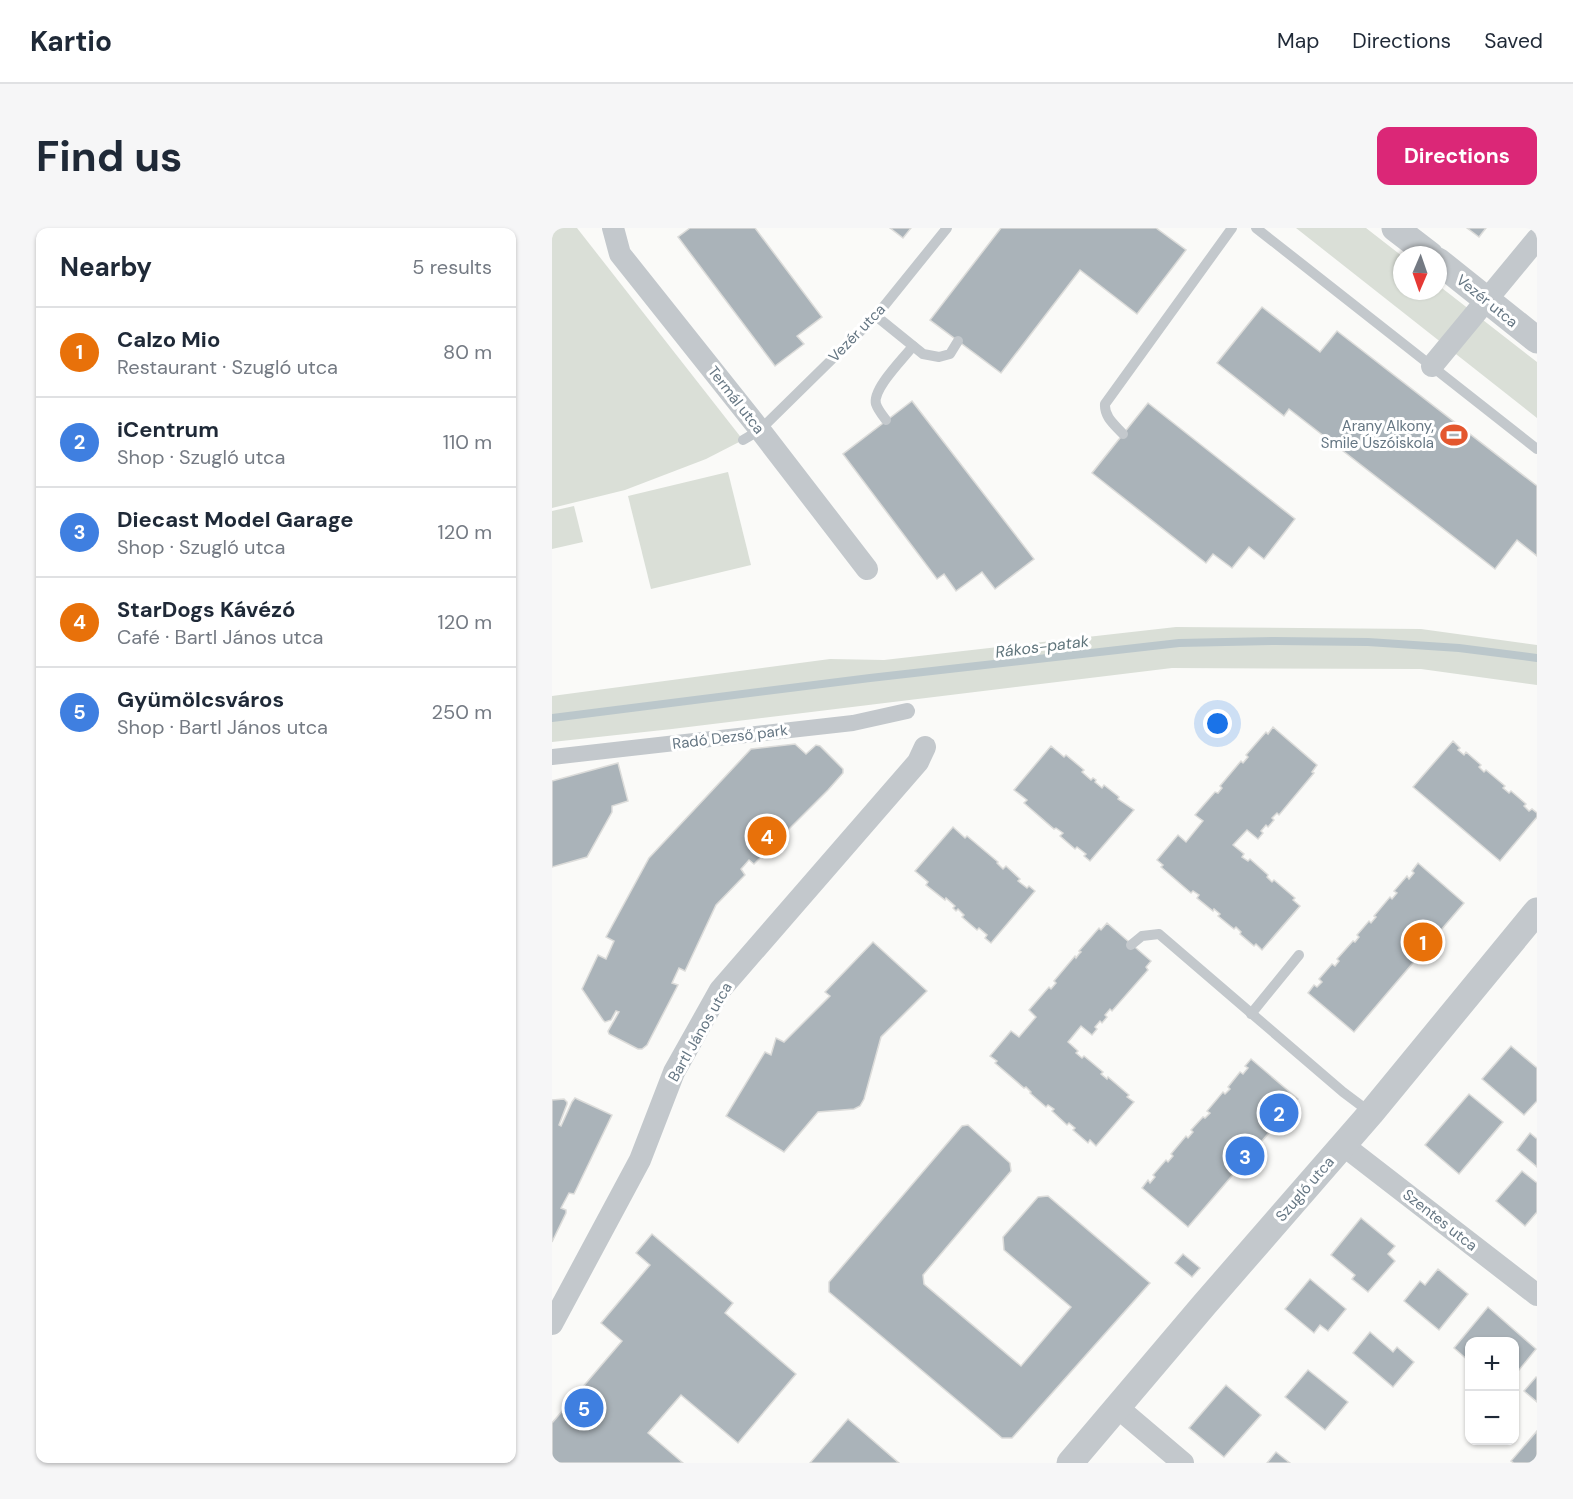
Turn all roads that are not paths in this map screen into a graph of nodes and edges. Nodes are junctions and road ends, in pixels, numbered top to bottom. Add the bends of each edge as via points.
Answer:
1 (613, 228) edge
2 (947, 228) edge
3 (1232, 228) edge
4 (1256, 228) edge
5 (1395, 228) edge
6 (1537, 239) edge
7 (1418, 246) edge
8 (1447, 268) edge
9 (1486, 300) junction
10 (876, 316) junction
11 (1537, 340) edge
12 (958, 341) dead end
13 (914, 346) junction
14 (1432, 366) junction
15 (886, 420) dead end
16 (1123, 434) dead end
17 (752, 435) junction
18 (1537, 449) edge
19 (867, 569) dead end
20 (907, 711) dead end
21 (925, 747) dead end
22 (552, 758) edge
23 (1537, 911) edge
24 (1131, 945) dead end
25 (1299, 955) dead end
26 (1251, 1014) junction
27 (1371, 1113) junction
28 (1343, 1145) junction
29 (1537, 1295) edge
30 (552, 1324) edge
31 (1117, 1407) junction
32 (1070, 1463) edge
33 (1183, 1463) edge

1 - 17 street, Termál utca via 620,254
2 - 10 lane, Vezér utca
3 - 16 lane via 1105,404 1108,418
4 - 14 lane
5 - 7 street
6 - 9 street
8 - 9 street, Vezér utca
9 - 11 street, Vezér utca
9 - 14 street
10 - 13 lane
10 - 17 lane, Vezér utca
12 - 13 lane via 950,354 939,357 923,354
13 - 15 lane via 876,396 876,405
14 - 18 lane
17 - 19 street, Termál utca
20 - 22 street, Radó Dezső park via 853,723
21 - 30 street, Bartl János utca via 918,762 720,990 674,1072 640,1160
23 - 27 street, Szugló utca
24 - 26 lane via 1142,936 1158,934
25 - 26 lane
26 - 27 lane
27 - 28 street, Szugló utca
28 - 29 street, Szentes utca
28 - 31 street, Szugló utca
31 - 32 street, Szugló utca
31 - 33 street

